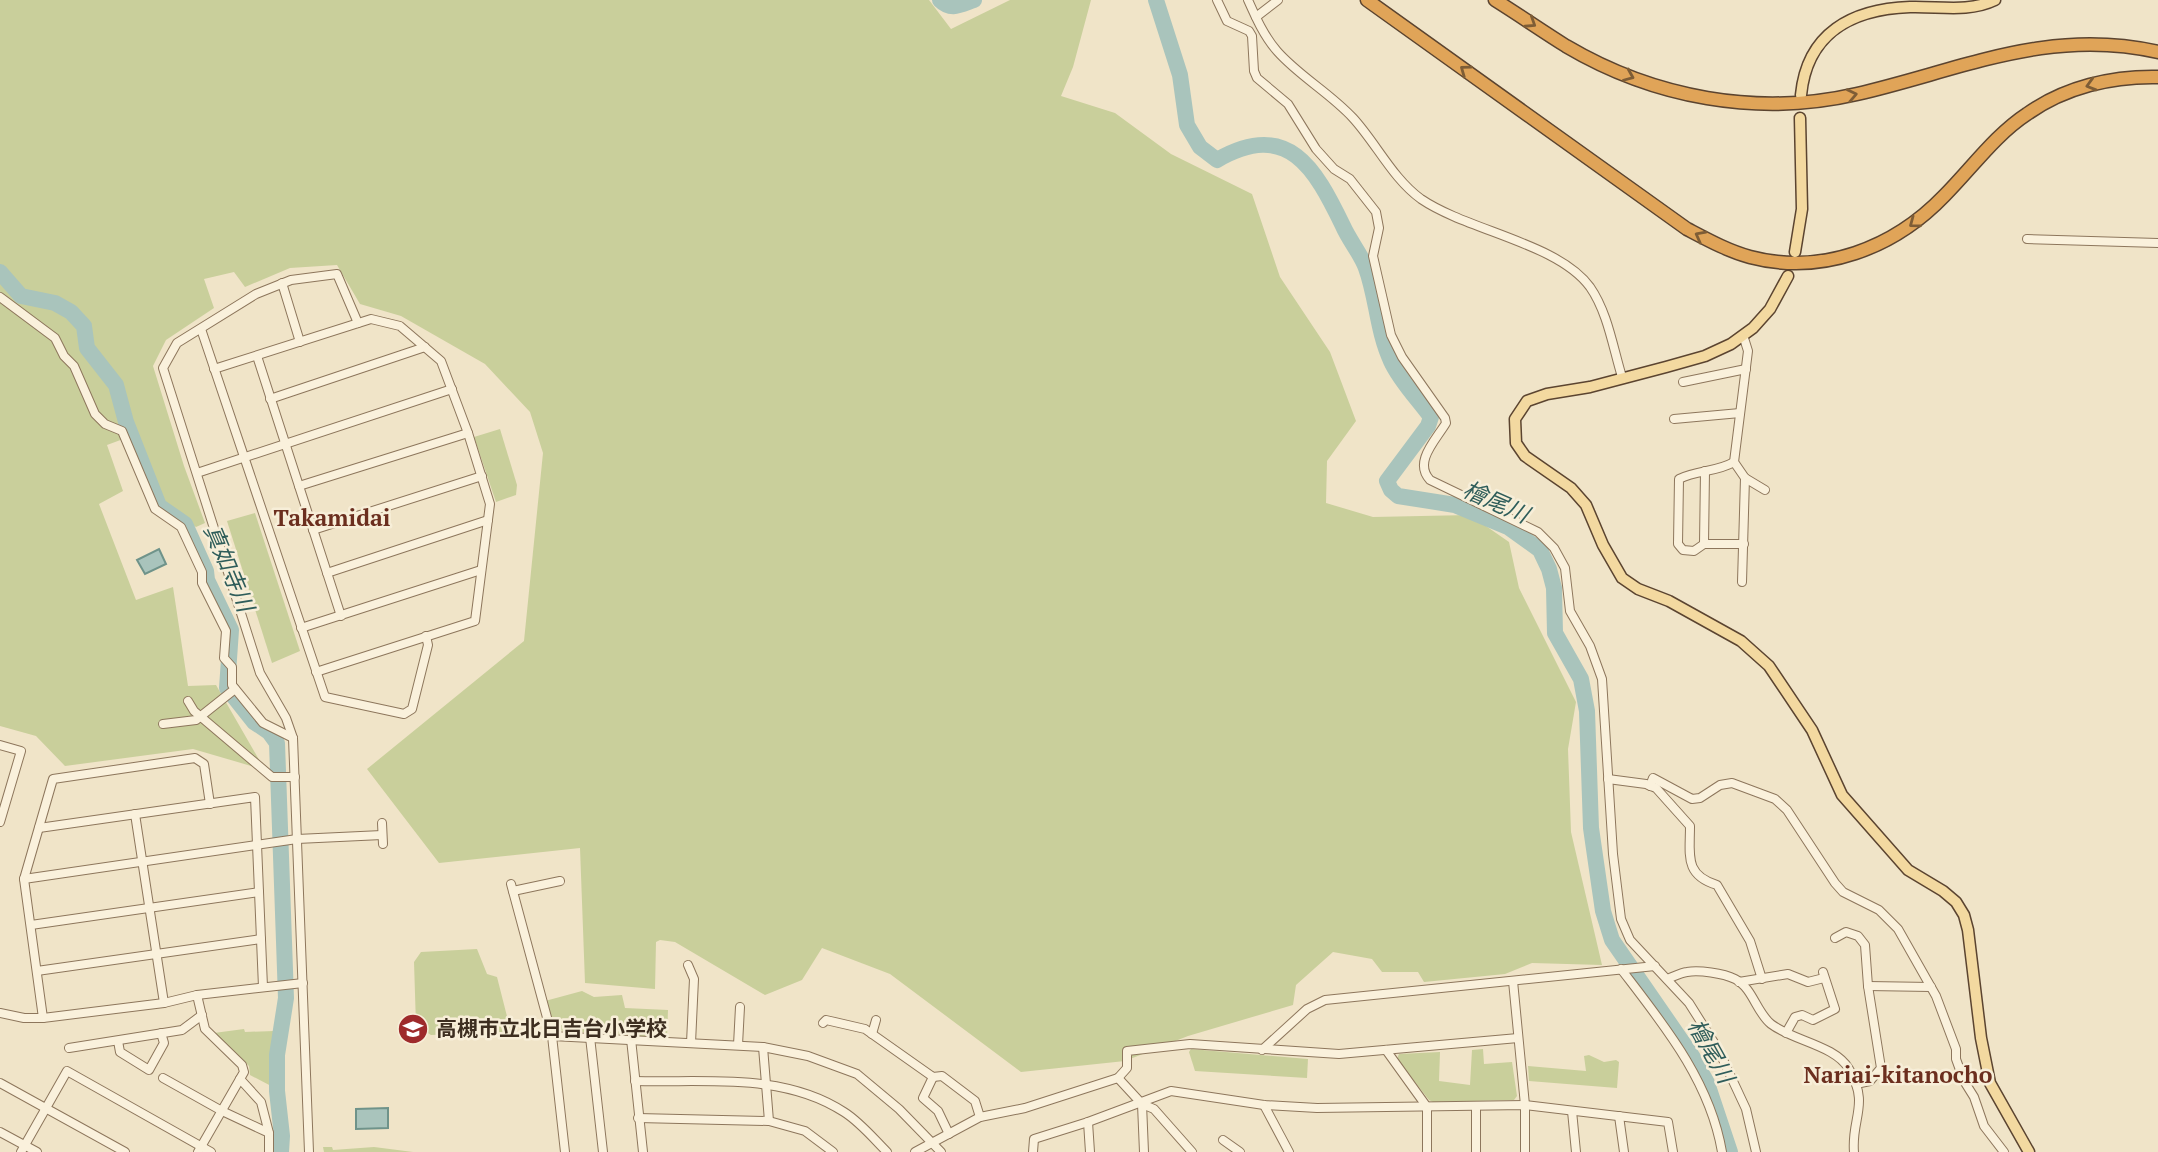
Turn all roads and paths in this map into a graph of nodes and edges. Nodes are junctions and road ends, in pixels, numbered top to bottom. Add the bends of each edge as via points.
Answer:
1 (1216, 0) edge
2 (1248, 0) edge
3 (1278, 0) edge
4 (1367, 0) edge
5 (1495, 0) edge
6 (1995, 0) edge
7 (1256, 17) junction
8 (2158, 52) edge
9 (2158, 77) edge
10 (1801, 95) dead end
11 (1800, 118) dead end
12 (2027, 239) dead end
13 (2158, 243) edge
14 (1795, 252) dead end
15 (1788, 276) dead end
16 (282, 283) junction
17 (0, 297) edge
18 (358, 323) junction
19 (201, 329) junction
20 (1743, 335) junction
21 (300, 341) junction
22 (425, 347) junction
23 (257, 356) junction
24 (215, 369) junction
25 (1746, 369) junction
26 (1622, 377) junction
27 (1683, 382) dead end
28 (452, 390) junction
29 (271, 398) junction
30 (1741, 413) junction
31 (1674, 419) dead end
32 (468, 433) junction
33 (285, 444) junction
34 (243, 457) junction
35 (1734, 462) junction
36 (1705, 471) junction
37 (197, 473) junction
38 (482, 476) junction
39 (1745, 478) junction
40 (299, 486) junction
41 (1765, 490) dead end
42 (488, 520) junction
43 (313, 530) junction
44 (1704, 544) junction
45 (1744, 544) junction
46 (481, 570) junction
47 (327, 573) junction
48 (1742, 582) dead end
49 (341, 616) junction
50 (301, 628) junction
51 (426, 636) junction
52 (316, 672) junction
53 (235, 688) junction
54 (188, 701) dead end
55 (200, 716) junction
56 (163, 723) dead end
57 (293, 738) junction
58 (0, 745) edge
59 (295, 777) junction
60 (1608, 779) junction
61 (1650, 786) junction
62 (210, 804) junction
63 (135, 814) junction
64 (0, 822) edge
65 (382, 823) dead end
66 (39, 828) junction
67 (383, 835) junction
68 (297, 839) junction
69 (383, 844) dead end
70 (257, 845) junction
71 (142, 861) junction
72 (24, 878) junction
73 (560, 881) dead end
74 (259, 892) junction
75 (149, 908) junction
76 (31, 925) junction
77 (1835, 938) dead end
78 (261, 939) junction
79 (156, 954) junction
80 (688, 965) dead end
81 (1655, 966) junction
82 (1621, 969) junction
83 (37, 971) junction
84 (1667, 979) junction
85 (1762, 979) junction
86 (1513, 981) junction
87 (1739, 982) junction
88 (303, 983) junction
89 (1868, 986) junction
90 (263, 987) junction
91 (1931, 987) junction
92 (197, 995) junction
93 (164, 1003) junction
94 (740, 1007) dead end
95 (0, 1013) edge
96 (202, 1015) junction
97 (43, 1018) junction
98 (876, 1020) dead end
99 (823, 1023) dead end
100 (161, 1033) junction
101 (1786, 1033) junction
102 (872, 1034) junction
103 (552, 1036) junction
104 (590, 1037) junction
105 (1518, 1038) junction
106 (631, 1039) junction
107 (118, 1041) junction
108 (691, 1043) junction
109 (738, 1045) junction
110 (762, 1047) junction
111 (69, 1048) dead end
112 (1262, 1050) junction
113 (1386, 1050) junction
114 (933, 1077) junction
115 (163, 1078) dead end
116 (1118, 1078) junction
117 (240, 1079) junction
118 (635, 1081) junction
119 (0, 1083) edge
120 (765, 1084) junction
121 (1856, 1084) junction
122 (1142, 1104) junction
123 (1264, 1105) junction
124 (1525, 1105) junction
125 (1476, 1106) junction
126 (47, 1107) junction
127 (1427, 1107) junction
128 (222, 1111) junction
129 (1572, 1111) junction
130 (1619, 1116) junction
131 (980, 1117) junction
132 (638, 1118) junction
133 (769, 1121) junction
134 (1088, 1122) junction
135 (0, 1132) edge
136 (269, 1133) junction
137 (949, 1133) junction
138 (1229, 1140) dead end
139 (933, 1143) junction
140 (23, 1149) edge
141 (199, 1149) edge
142 (37, 1152) edge
143 (125, 1152) edge
144 (211, 1152) edge
145 (269, 1152) edge
146 (309, 1152) edge
147 (565, 1152) edge
148 (603, 1152) edge
149 (643, 1152) edge
150 (833, 1152) edge
151 (887, 1152) edge
152 (915, 1152) edge
153 (941, 1152) edge
154 (1033, 1152) edge
155 (1090, 1152) edge
156 (1144, 1152) edge
157 (1192, 1152) edge
158 (1240, 1152) edge
159 (1289, 1152) edge
160 (1427, 1152) edge
161 (1476, 1152) edge
162 (1525, 1152) edge
163 (1576, 1152) edge
164 (1624, 1152) edge
165 (1672, 1152) edge
166 (1722, 1152) edge
167 (1756, 1152) edge
168 (1854, 1152) edge
169 (2004, 1152) edge
170 (2029, 1152) edge

1 - 60 street via 1227,21 1252,36 1257,78 1289,104 1316,149 1376,212 1379,228 1374,265 1391,335 1445,418 1446,424 1423,460 1425,474 1538,531 1566,568 1570,611 1602,679
2 - 7 street
3 - 7 street
9 -> 4 highway via 2093,83 2048,101 2009,128 1908,228 1863,251 1811,262 1752,257 1687,229
5 -> 8 highway via 1568,47 1628,76 1674,92 1743,103 1804,103 1858,94 2025,49 2097,45
6 - 10 main road via 1962,9 1887,9 1842,24 1825,36 1814,52
7 - 26 street via 1277,51 1346,110 1419,197 1575,272 1599,304
11 - 14 main road via 1802,209
12 - 13 street
15 - 20 main road via 1770,309
16 - 18 street via 337,274
16 - 19 street
16 - 21 street
17 - 53 street via 55,338 74,366 95,414 105,425 122,430 155,509 181,527 226,631 224,658 232,667
18 - 21 street
18 - 22 street via 371,318 400,326
19 - 24 street
19 - 37 street via 177,343 163,368
20 - 25 street via 1748,351
20 - 26 main road via 1705,356
21 - 23 street
22 - 28 street via 441,361
22 - 29 street
23 - 24 street
23 - 29 street
24 - 34 street
25 - 27 street
25 - 30 street
26 - 170 main road via 1527,401 1515,419 1517,443 1525,456 1571,488 1586,505 1622,578 1741,641 1769,666 1812,730 1842,795 1908,870 1956,902 1968,930 1990,1083
28 - 32 street
28 - 33 street
29 - 33 street
30 - 31 street
30 - 35 street
32 - 38 street
32 - 40 street
33 - 34 street
33 - 40 street
34 - 37 street
34 - 50 street
35 - 36 street
35 - 39 street
36 - 44 street
36 - 44 street via 1679,479 1678,544 1694,551
37 - 57 street via 260,673
38 - 42 street via 490,504
38 - 43 street
39 - 41 street
39 - 45 street
40 - 43 street
42 - 46 street
42 - 47 street
43 - 47 street
44 - 45 street
45 - 48 street
46 - 49 street
46 - 51 street via 475,621
47 - 49 street
49 - 50 street
50 - 52 street
51 - 52 street
51 - 52 street via 428,645 412,709 404,714 325,697
53 - 55 street
53 - 57 street via 264,723
54 - 55 street
55 - 56 street
55 - 59 street via 272,777
57 - 59 street
58 - 64 street via 21,751
59 - 68 street
60 - 61 street
60 - 81 street via 1621,919 1630,940
61 - 85 street via 1690,826 1690,862 1695,873 1717,885 1750,941
61 - 91 street via 1653,778 1692,799 1732,783 1775,799 1843,892 1879,910 1898,929
62 - 63 street
62 - 66 street via 204,764 195,758 53,779
62 - 70 street via 255,797
63 - 66 street
63 - 71 street
65 - 67 street
66 - 72 street
67 - 68 street
67 - 69 street
68 - 70 street
68 - 88 street
70 - 71 street
70 - 74 street
71 - 72 street
71 - 75 street
72 - 76 street
73 - 103 street via 512,888
74 - 75 street
74 - 78 street
75 - 76 street
75 - 79 street
76 - 83 street
77 - 89 street via 1846,932 1865,945
78 - 79 street
78 - 90 street
79 - 83 street
79 - 93 street
80 - 108 street via 694,979
81 - 82 street
81 - 84 street
82 - 86 street
82 - 166 street via 1688,1060 1707,1101
83 - 97 street
84 - 87 street via 1688,972
84 - 167 street via 1689,1003 1734,1078
85 - 87 street
85 - 101 street via 1788,974 1808,982 1823,975 1835,1009 1813,1020 1795,1017
86 - 105 street
86 - 112 street via 1325,1000 1307,1009
87 - 101 street via 1764,1017
88 - 90 street
88 - 146 street
89 - 91 street
89 - 121 street via 1881,1068 1870,1081
90 - 92 street
91 - 169 street via 1964,1081 1984,1126
92 - 93 street
92 - 96 street
93 - 97 street
94 - 109 street
95 - 97 street
96 - 100 street via 182,1030
96 - 117 street via 205,1030 243,1065
98 - 102 street
99 - 102 street via 826,1020
100 - 107 street
100 - 107 street via 164,1043 149,1070 120,1052
101 - 121 street via 1831,1053 1847,1066
102 - 114 street
103 - 104 street
103 - 147 street
104 - 106 street
104 - 148 street
105 - 113 street
105 - 124 street
106 - 108 street
106 - 118 street
107 - 111 street
108 - 109 street
109 - 110 street
110 - 120 street
110 - 139 street via 808,1056 857,1074
112 - 113 street via 1339,1054
112 - 116 street via 1190,1044 1127,1051 1127,1068
113 - 127 street
114 - 131 street via 942,1076 975,1101
114 - 137 street via 923,1098 939,1111
115 - 128 street
116 - 122 street
116 - 131 street via 1025,1108
117 - 128 street
117 - 136 street via 261,1102
118 - 120 street
118 - 132 street
119 - 126 street
120 - 133 street
120 - 151 street via 828,1102 860,1124
121 - 168 street via 1861,1104
122 - 123 street via 1171,1091
122 - 134 street
122 - 156 street
122 - 157 street via 1154,1109
123 - 127 street
123 - 159 street
124 - 125 street
124 - 129 street
124 - 162 street
125 - 127 street
125 - 161 street
126 - 140 street
126 - 141 street via 67,1070
126 - 143 street
127 - 160 street
128 - 136 street
128 - 141 street
129 - 130 street
129 - 163 street
130 - 164 street
130 - 165 street via 1668,1122
131 - 137 street
132 - 133 street
132 - 149 street
133 - 150 street via 805,1131
134 - 154 street via 1034,1139
134 - 155 street
135 - 140 street
136 - 145 street
137 - 139 street
138 - 158 street
139 - 152 street
139 - 153 street
140 - 142 street
141 - 144 street

